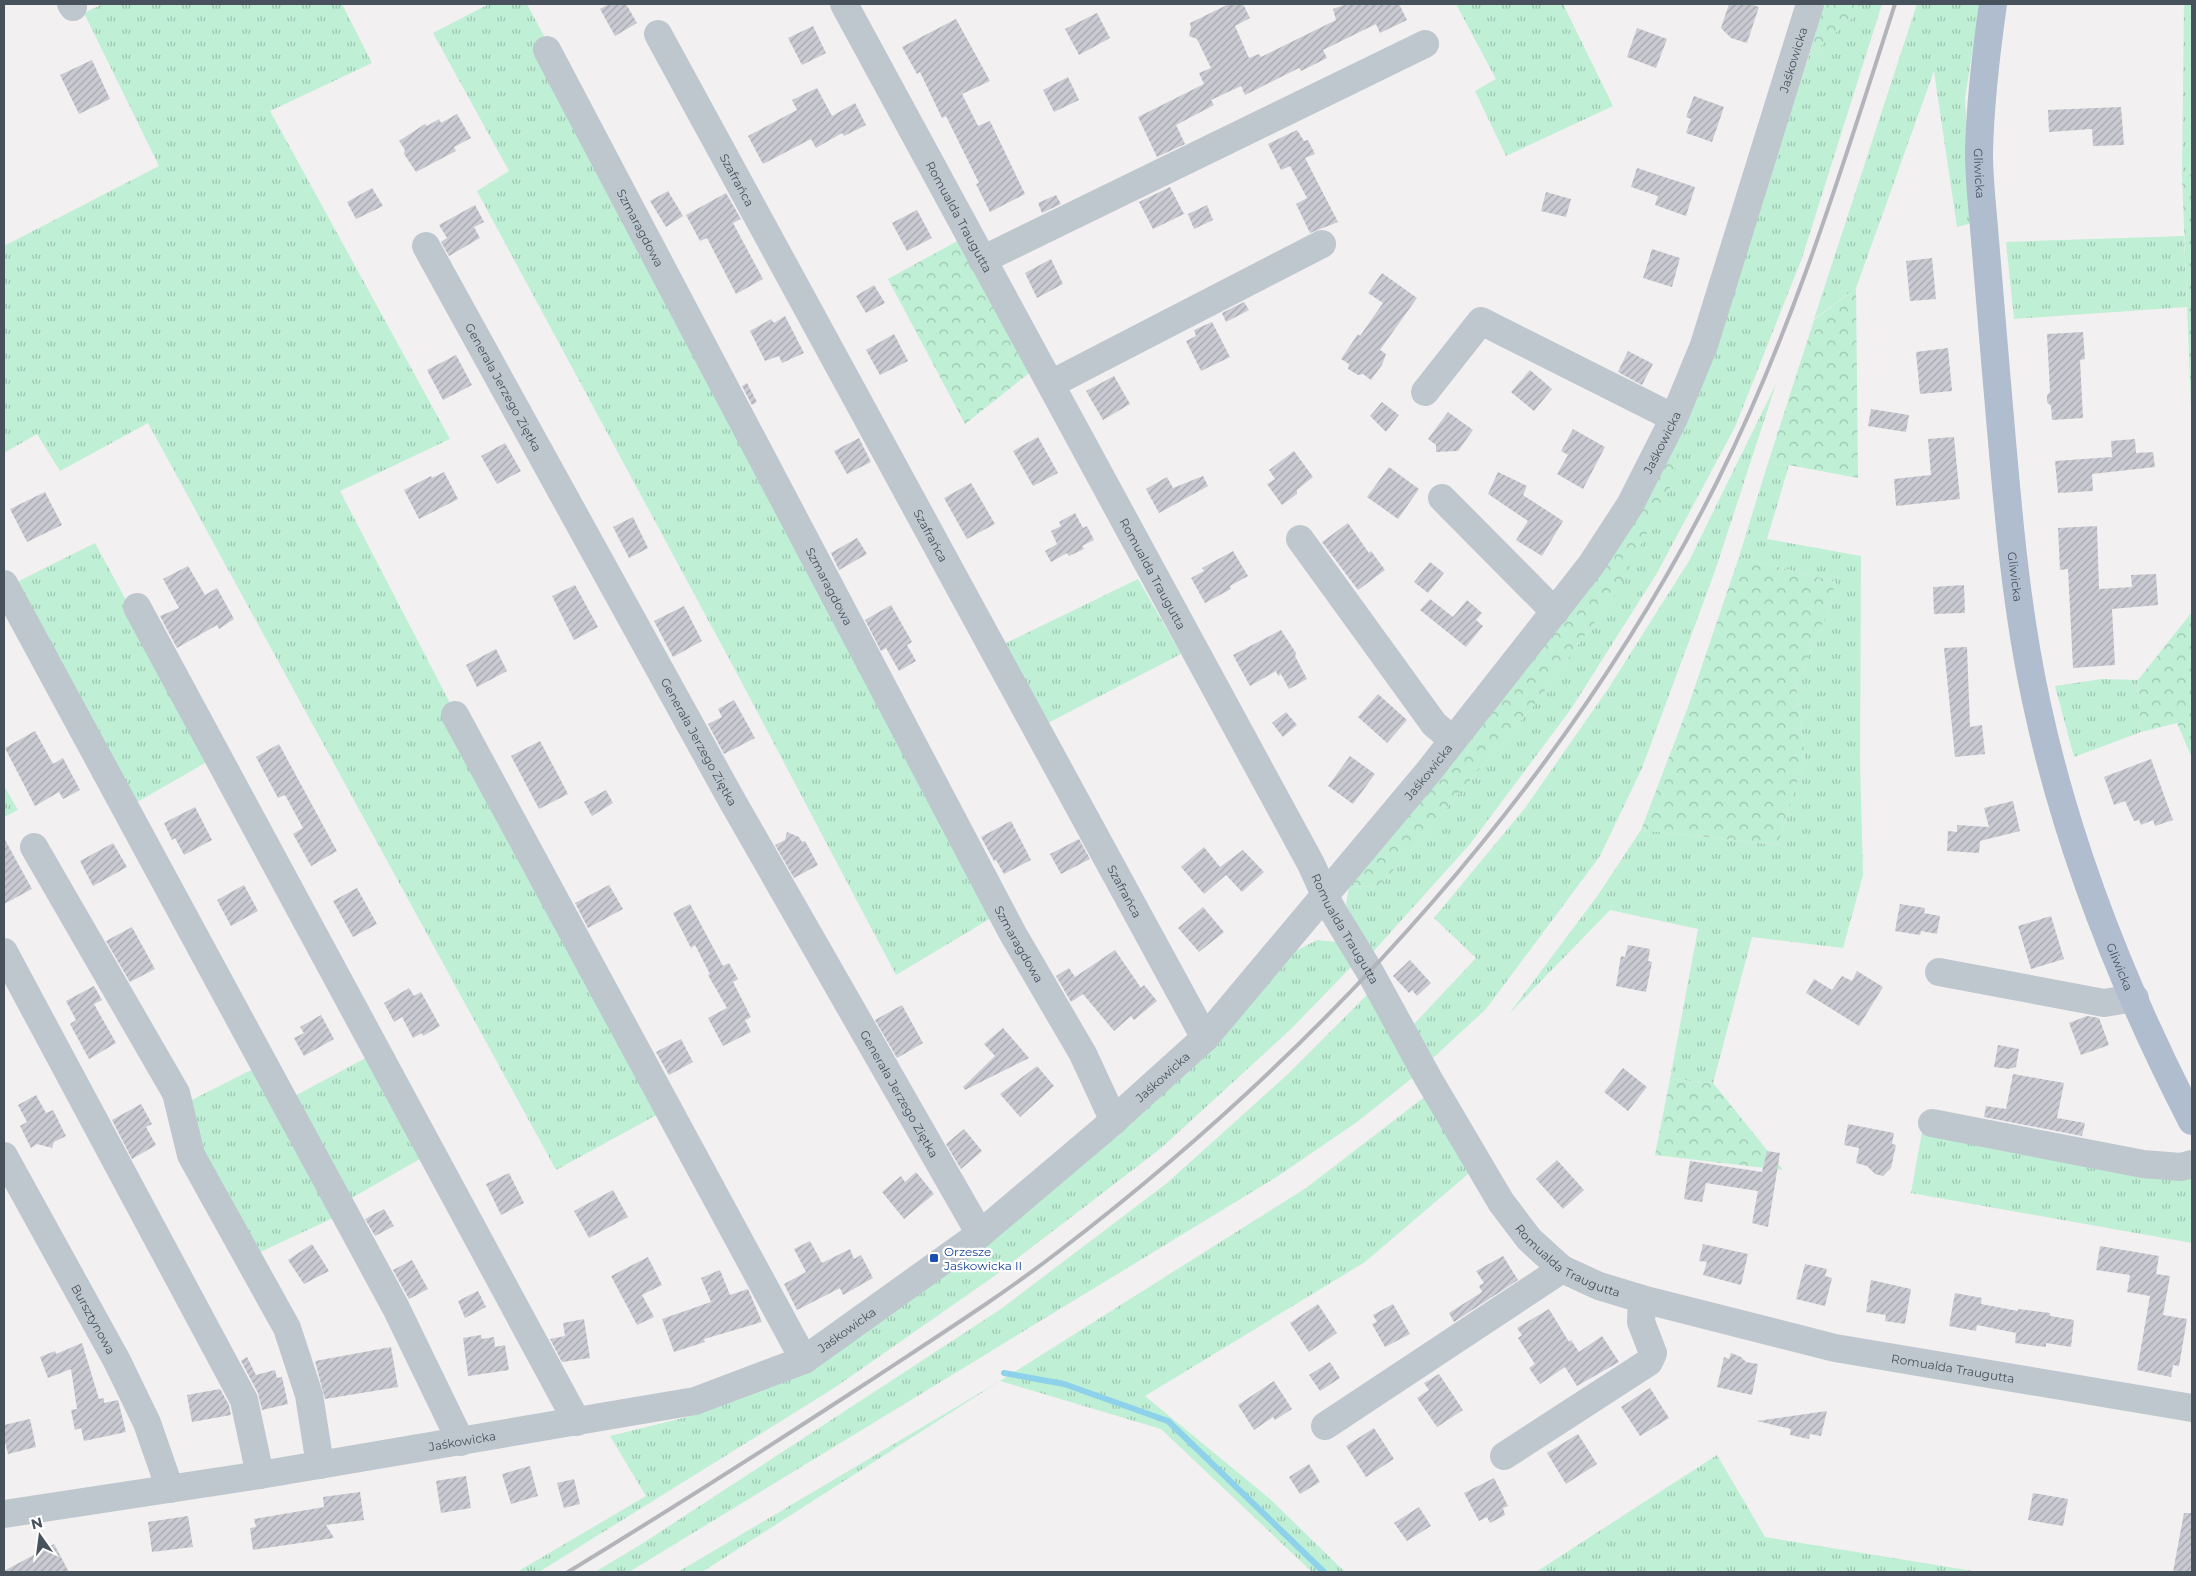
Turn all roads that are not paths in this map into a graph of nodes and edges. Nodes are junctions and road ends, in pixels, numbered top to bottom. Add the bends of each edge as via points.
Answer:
1 (844, 4) edge
2 (1993, 4) edge
3 (1805, 5) edge
4 (658, 34) dead end
5 (1425, 44) dead end
6 (547, 50) dead end
7 (1322, 244) dead end
8 (426, 246) dead end
9 (982, 260) junction
10 (1051, 384) junction
11 (1425, 392) dead end
12 (1674, 418) junction
13 (1442, 498) dead end
14 (1300, 539) dead end
15 (4, 584) edge
16 (137, 607) dead end
17 (1555, 612) junction
18 (454, 715) dead end
19 (1453, 740) junction
20 (34, 846) dead end
21 (1326, 896) junction
22 (4, 952) edge
23 (1939, 972) dead end
24 (2135, 998) junction
25 (1205, 1038) junction
26 (1114, 1121) junction
27 (1932, 1122) dead end
28 (2192, 1122) edge
29 (4, 1156) edge
30 (2192, 1164) edge
31 (980, 1234) junction
32 (1562, 1269) junction
33 (1642, 1299) junction
34 (804, 1360) junction
35 (2192, 1408) edge
36 (577, 1422) junction
37 (1325, 1426) dead end
38 (461, 1442) junction
39 (1504, 1456) dead end
40 (320, 1465) junction
41 (260, 1475) junction
42 (170, 1489) junction
43 (4, 1514) edge

1 - 9 street, Romualda Traugutta
2 - 24 main road, Gliwicka via 1981,101 1979,156 2005,472 2022,624 2037,706 2057,785 2082,865
3 - 12 street, Jaśkowicka via 1704,345
4 - 25 street, Szafrańca
5 - 9 street
6 - 26 street, Szmaragdowa via 1013,934 1083,1054
7 - 10 street
8 - 31 street, Generała Jerzego Ziętka via 730,796
9 - 10 street, Romualda Traugutta
10 - 21 street, Romualda Traugutta
11 - 12 street via 1481,321
12 - 17 street, Jaśkowicka via 1630,505 1592,565
13 - 17 street
14 - 19 street via 1434,724
15 - 38 street via 396,1308
16 - 36 street
17 - 19 street, Jaśkowicka
18 - 34 street
19 - 21 street, Jaśkowicka
20 - 40 street via 176,1093 190,1155 286,1328 309,1395
21 - 25 street, Jaśkowicka
21 - 32 street, Romualda Traugutta via 1501,1202 1529,1239
22 - 41 street via 244,1400
23 - 24 street via 2104,1003
24 - 28 main road, Gliwicka
25 - 26 street, Jaśkowicka
26 - 31 street, Jaśkowicka
27 - 30 street via 2143,1164 2181,1167
29 - 42 street, Bursztynowa via 117,1360 147,1423
31 - 34 street, Jaśkowicka
32 - 33 street, Romualda Traugutta via 1599,1286
32 - 37 street
33 - 35 street, Romualda Traugutta via 1835,1348
33 - 39 street via 1641,1322 1653,1353 1649,1362
34 - 36 street, Jaśkowicka via 695,1401
36 - 38 street, Jaśkowicka
38 - 40 street, Jaśkowicka
40 - 41 street, Jaśkowicka
41 - 42 street, Jaśkowicka
42 - 43 street, Jaśkowicka

